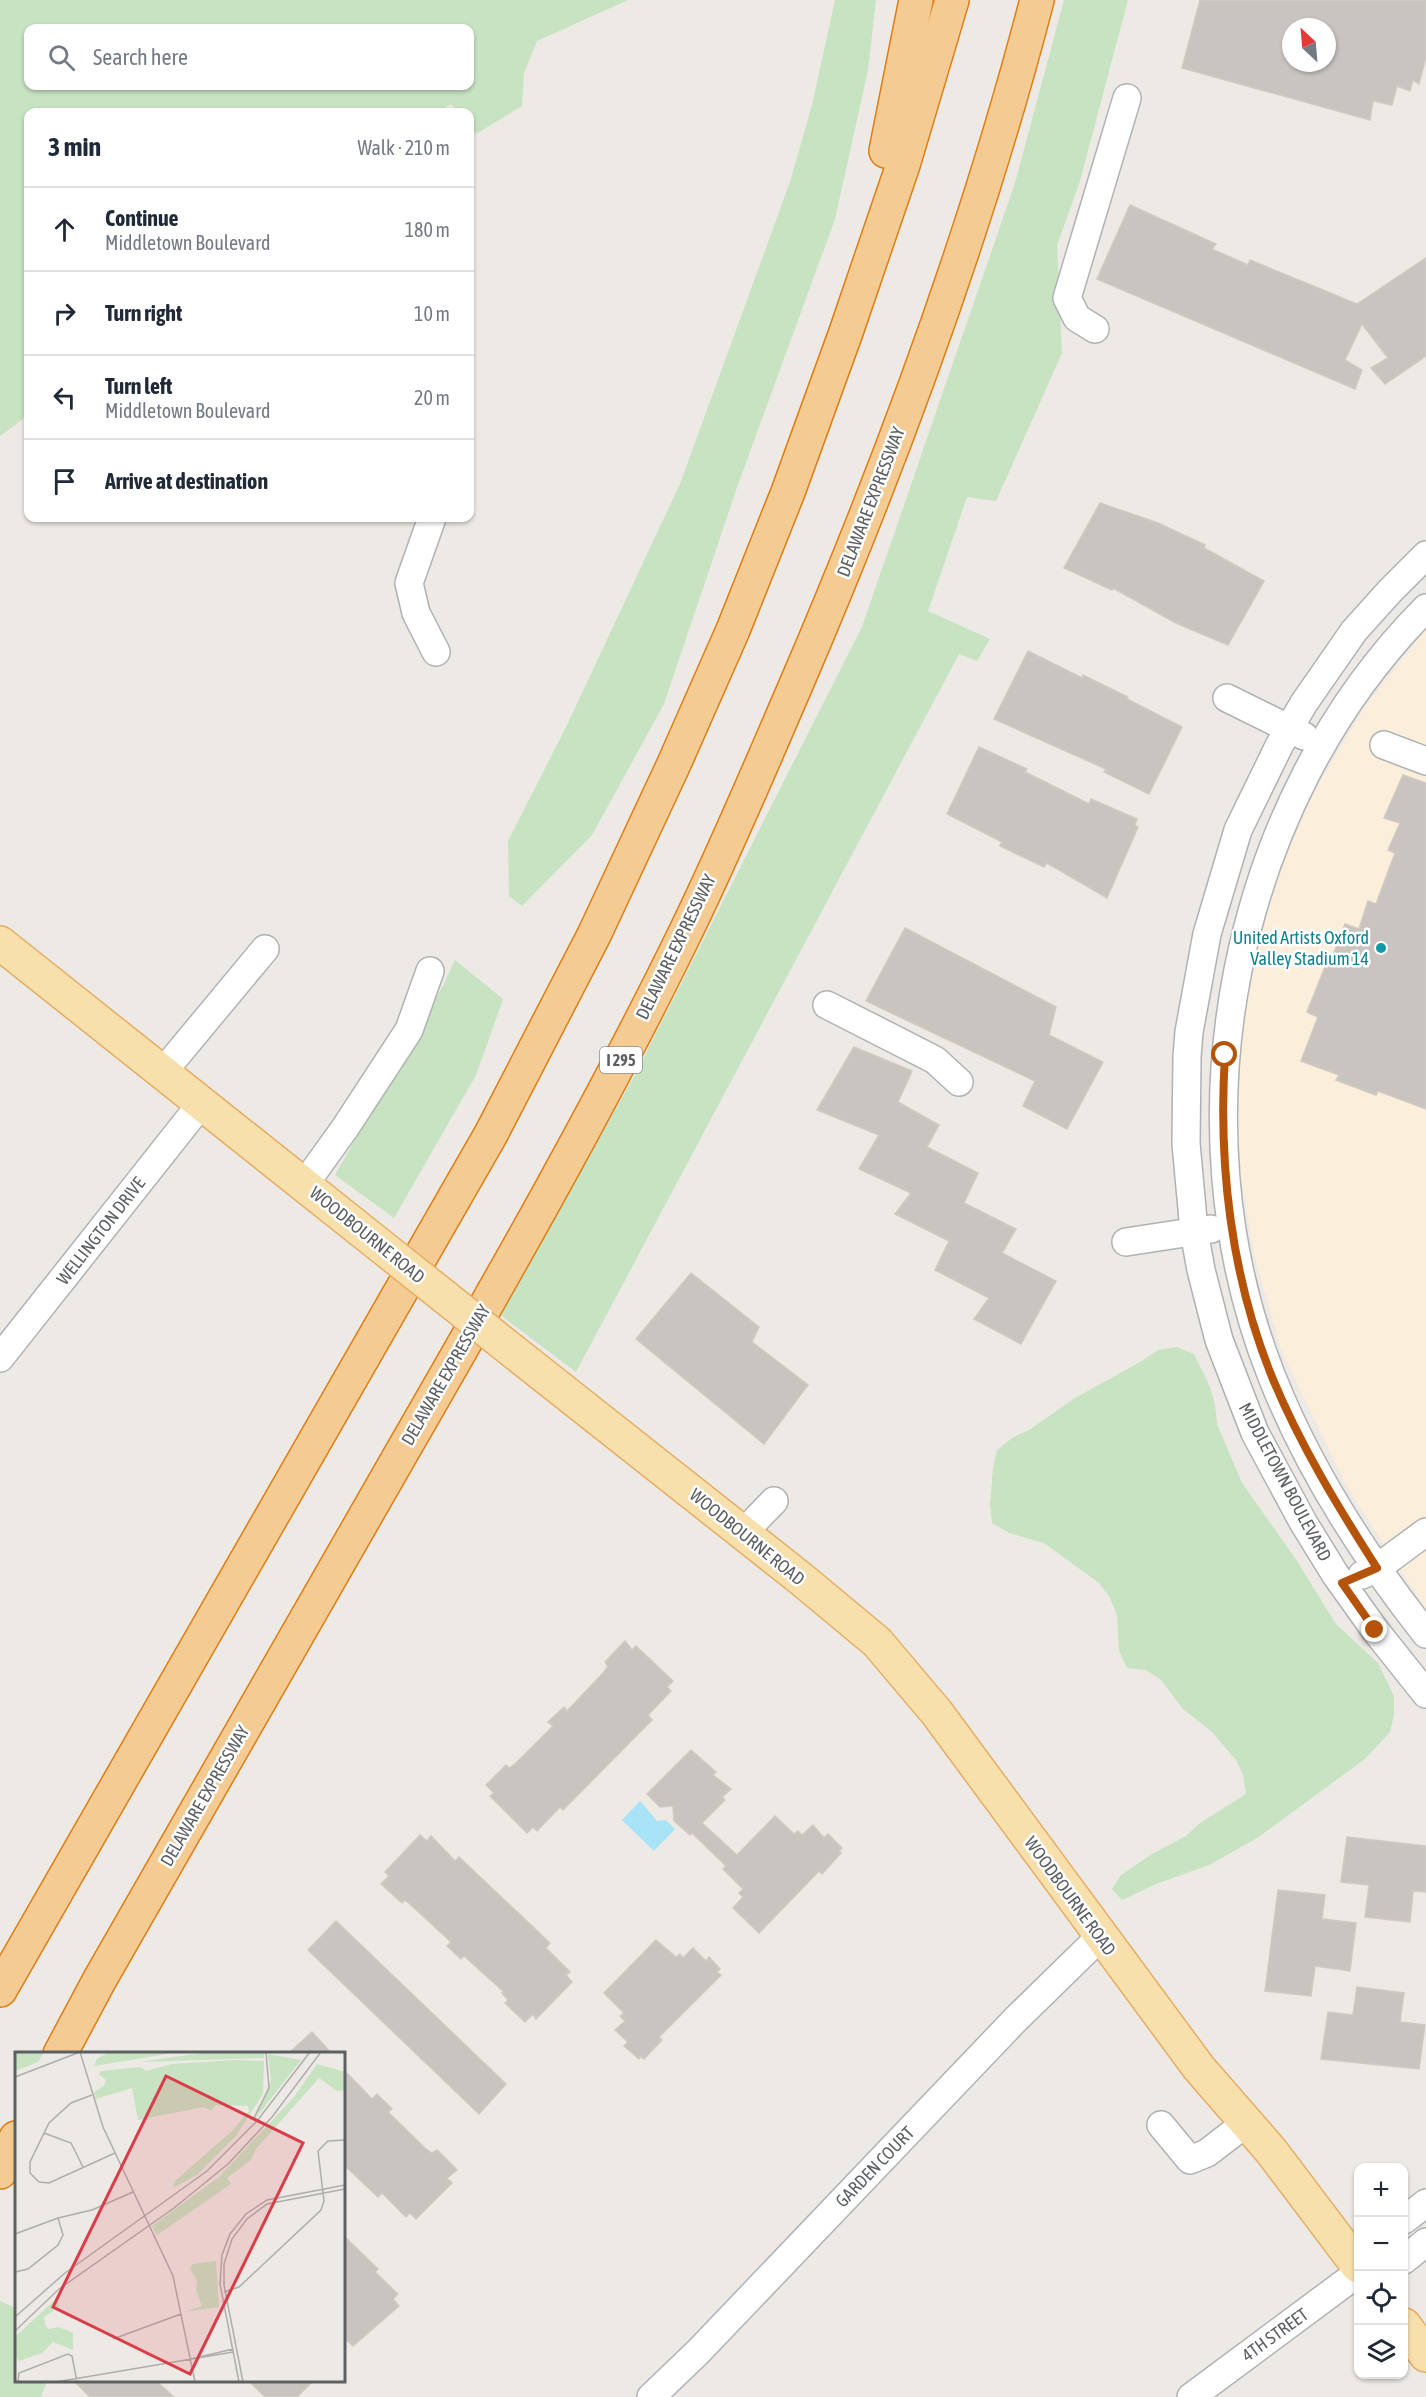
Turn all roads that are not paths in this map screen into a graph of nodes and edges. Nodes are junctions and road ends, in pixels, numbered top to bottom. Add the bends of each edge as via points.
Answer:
1 (916, 0) edge
2 (952, 0) edge
3 (1037, 0) edge
4 (1127, 98) dead end
5 (1095, 329) dead end
6 (846, 332) junction
7 (431, 522) edge
8 (1426, 555) edge
9 (1426, 608) edge
10 (436, 652) dead end
11 (1227, 698) dead end
12 (1290, 727) junction
13 (1384, 745) dead end
14 (1322, 746) junction
15 (1426, 761) edge
16 (0, 943) edge
17 (266, 948) dead end
18 (430, 971) dead end
19 (827, 1005) dead end
20 (162, 1073) junction
21 (960, 1082) dead end
22 (201, 1104) junction
23 (304, 1185) junction
24 (1231, 1226) junction
25 (1194, 1231) junction
26 (1126, 1242) dead end
27 (0, 1358) edge
28 (774, 1501) dead end
29 (1426, 1532) edge
30 (743, 1533) junction
31 (1377, 1568) junction
32 (1342, 1583) junction
33 (1426, 1634) edge
34 (1426, 1694) edge
35 (1100, 1937) junction
36 (0, 1990) edge
37 (61, 2052) edge
38 (1246, 2123) junction
39 (1161, 2125) dead end
40 (15, 2140) edge
41 (0, 2172) edge
42 (1426, 2203) edge
43 (1408, 2217) edge
44 (1426, 2242) edge
45 (1408, 2257) edge
46 (1354, 2259) edge
47 (1354, 2277) edge
48 (1408, 2330) edge
49 (1426, 2355) edge
50 (651, 2397) edge
51 (1191, 2397) edge

1 - 6 highway via 898,100
2 - 6 highway via 903,165
3 - 37 highway, DELAWARE EXPRESSWAY / I 295 via 982,187 879,484 750,792 688,927 528,1232
4 - 5 street via 1067,298 1077,318
6 - 36 highway via 733,630 668,777 549,1025 491,1134
7 - 10 street via 409,583 416,613
8 - 12 street, MIDDLETOWN BOULEVARD via 1354,631
9 - 14 street, MIDDLETOWN BOULEVARD via 1378,662
11 - 12 street
12 - 14 street
12 - 25 street, MIDDLETOWN BOULEVARD via 1238,830 1207,934 1187,1057 1186,1143
13 - 15 street
14 - 24 street, MIDDLETOWN BOULEVARD via 1271,853 1242,950 1222,1097
16 - 20 main road, WOODBOURNE ROAD
17 - 20 street
18 - 23 street via 409,1030
19 - 21 street via 935,1060
20 - 22 main road, WOODBOURNE ROAD
22 - 23 main road, WOODBOURNE ROAD
22 - 27 street, WELLINGTON DRIVE
23 - 30 main road, WOODBOURNE ROAD, bridge
24 - 25 street
24 - 31 street, MIDDLETOWN BOULEVARD via 1272,1376 1340,1510
25 - 26 street
25 - 32 street, MIDDLETOWN BOULEVARD via 1219,1340 1233,1381 1303,1522
28 - 30 street
29 - 31 street
30 - 35 main road, WOODBOURNE ROAD via 877,1642 937,1713
31 - 32 street
31 - 33 street, MIDDLETOWN BOULEVARD
32 - 34 street, MIDDLETOWN BOULEVARD
35 - 38 main road, WOODBOURNE ROAD via 1199,2068
35 - 50 street, GARDEN COURT
38 - 39 street via 1207,2153 1190,2160
38 - 46 main road, WOODBOURNE ROAD
40 - 41 highway
42 - 43 street
44 - 45 street
47 - 51 street, 4TH STREET
48 - 49 main road

